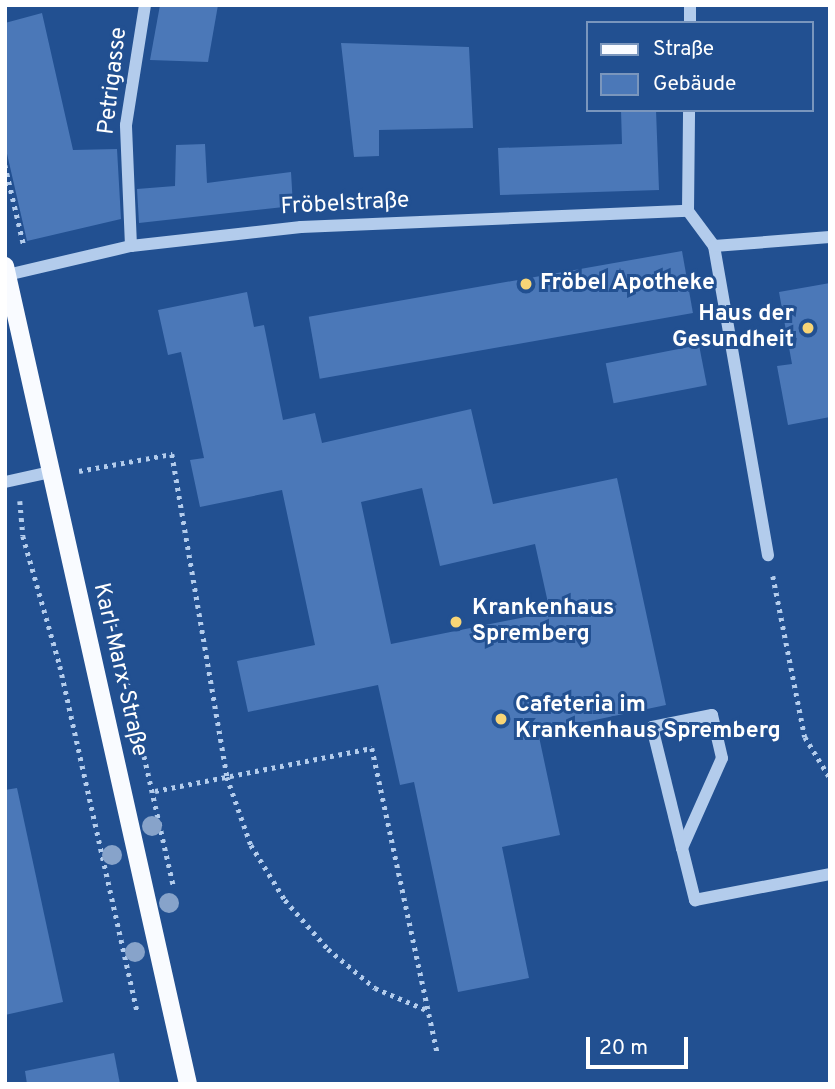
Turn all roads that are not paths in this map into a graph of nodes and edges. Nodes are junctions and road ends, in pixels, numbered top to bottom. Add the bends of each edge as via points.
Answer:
1 (145, 5) edge
2 (689, 112) edge
3 (688, 211) junction
4 (830, 237) edge
5 (131, 246) junction
6 (715, 246) junction
7 (6, 270) edge
8 (50, 472) junction
9 (12, 481) edge
10 (768, 555) road end
11 (682, 848) junction
12 (830, 874) edge
13 (188, 1084) edge

1 - 5 street, Petrigasse via 126,124
2 - 3 street
3 - 5 street, Fröbelstraße via 301,227
3 - 6 street
4 - 6 street
5 - 7 street, Fröbelstraße
6 - 10 street
7 - 8 main road, Karl-Marx-Straße
8 - 9 street
8 - 13 main road, Karl-Marx-Straße
11 - 11 street via 652,727 712,715 722,758
11 - 12 street via 695,900

